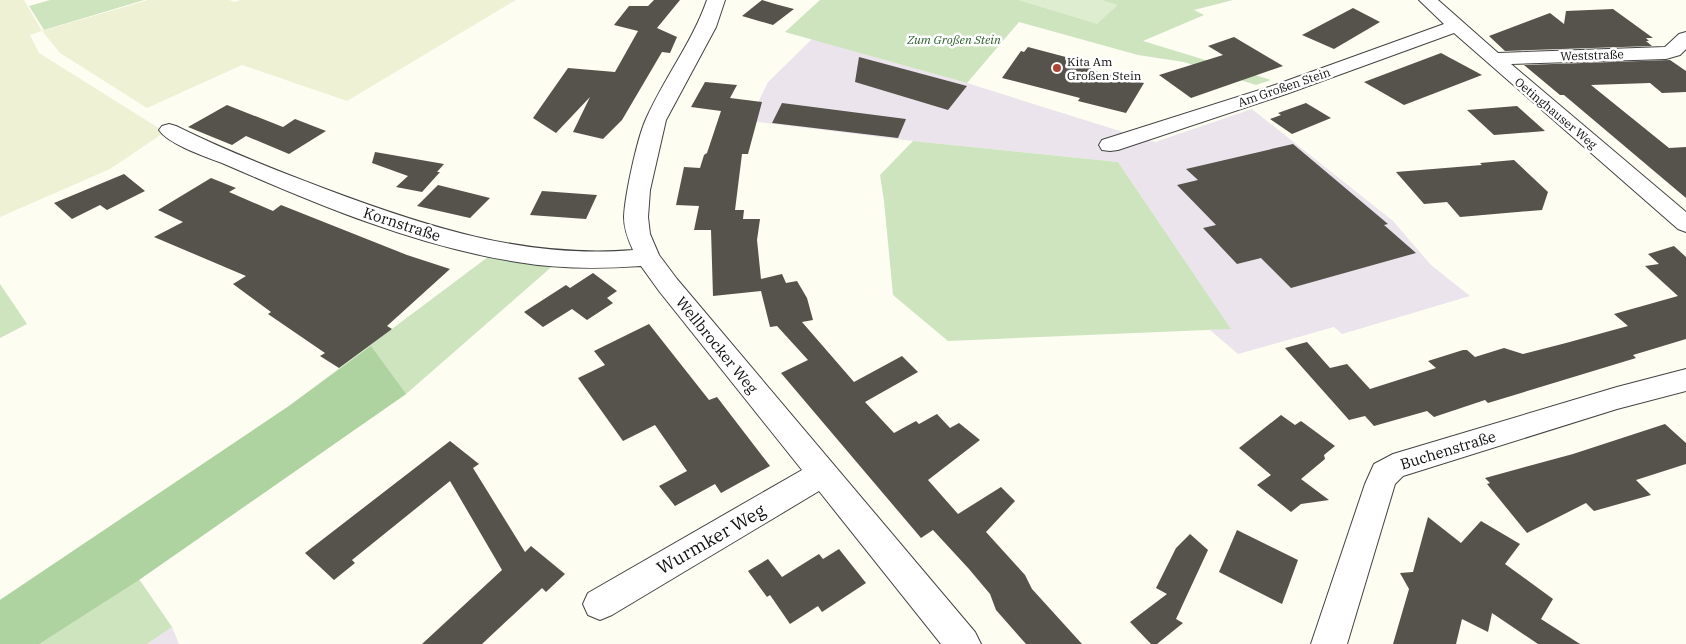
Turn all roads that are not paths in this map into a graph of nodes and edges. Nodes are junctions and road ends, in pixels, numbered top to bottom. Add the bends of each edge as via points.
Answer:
1 (716, 0) edge
2 (1428, 0) edge
3 (1456, 26) junction
4 (1686, 38) edge
5 (1492, 58) junction
6 (169, 130) dead end
7 (1110, 145) dead end
8 (1686, 224) edge
9 (648, 257) junction
10 (1686, 380) edge
11 (822, 474) junction
12 (600, 604) dead end
13 (963, 644) edge
14 (1329, 644) edge

1 - 9 street, Wellbrocker Weg via 706,27 656,120 649,145 636,217 638,234
2 - 3 street, Oetinghauser Weg
3 - 5 street, Oetinghauser Weg
3 - 7 street, Am Großen Stein via 1282,89
4 - 5 street, Weststraße via 1673,51 1666,53
5 - 8 street, Oetinghauser Weg
6 - 9 street, Kornstraße via 262,172 365,212 489,250 582,260
9 - 11 street, Wellbrocker Weg
10 - 14 street, Buchenstraße via 1393,466 1380,484
11 - 12 street, Wurmker Weg
11 - 13 street, Wellbrocker Weg

